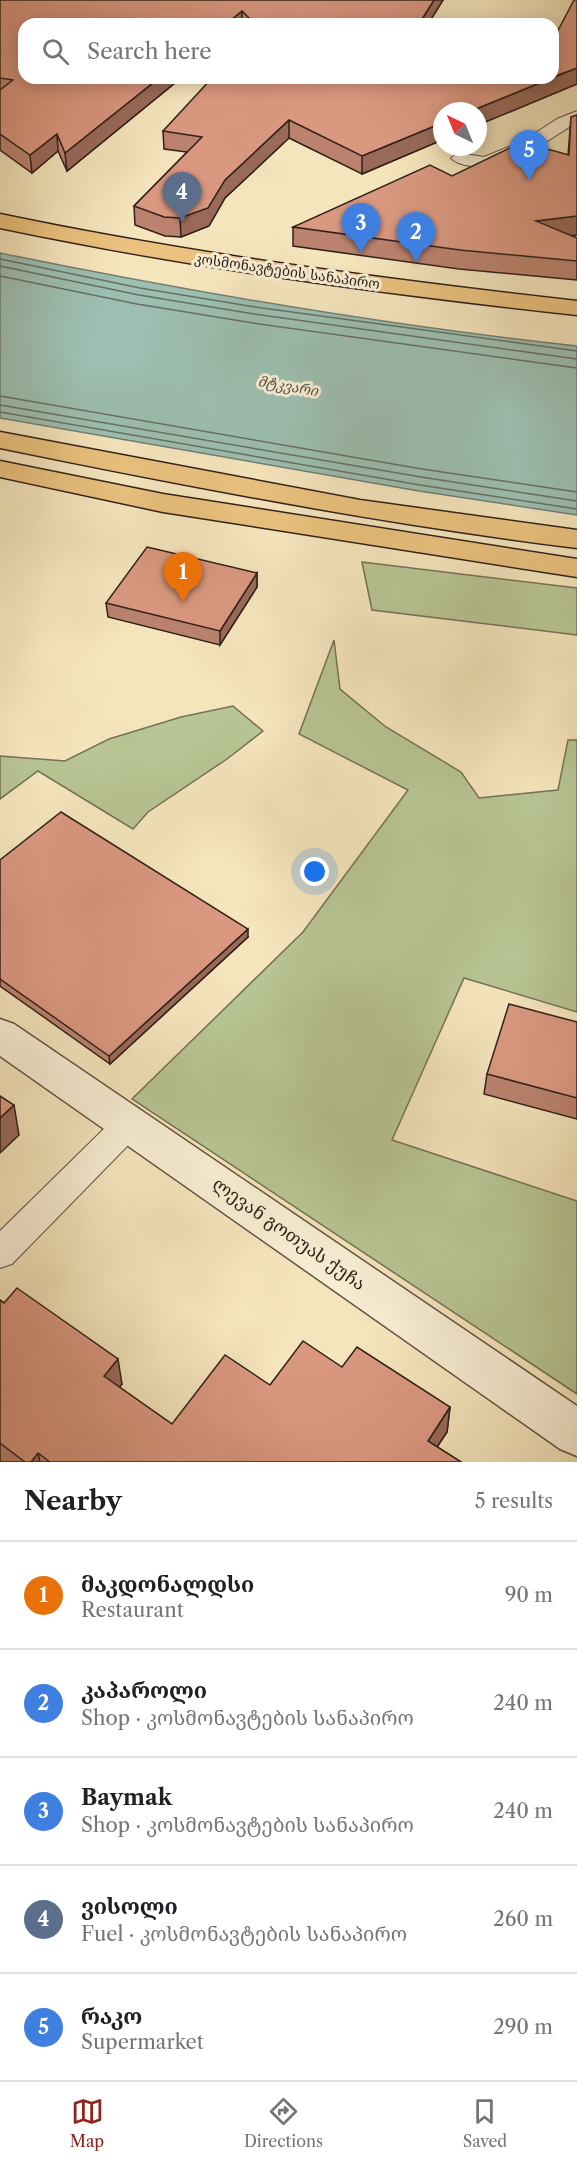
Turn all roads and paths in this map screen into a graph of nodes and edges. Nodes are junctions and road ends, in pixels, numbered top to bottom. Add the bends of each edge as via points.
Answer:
1 (577, 116) edge
2 (459, 158) dead end
3 (0, 221) edge
4 (577, 308) edge
5 (0, 440) edge
6 (0, 469) edge
7 (577, 539) edge
8 (577, 568) edge
9 (0, 1035) edge
10 (129, 1124) junction
11 (0, 1253) edge
12 (577, 1433) edge

1 - 2 street via 529,146 485,162
3 - 4 main road, კოსმონავტების სანაპირო via 256,267
5 - 7 main road via 370,509
6 - 8 main road via 163,503
9 - 10 street, ლევან გოთუას ქუჩა
10 - 11 street
10 - 12 street, ლევან გოთუას ქუჩა

